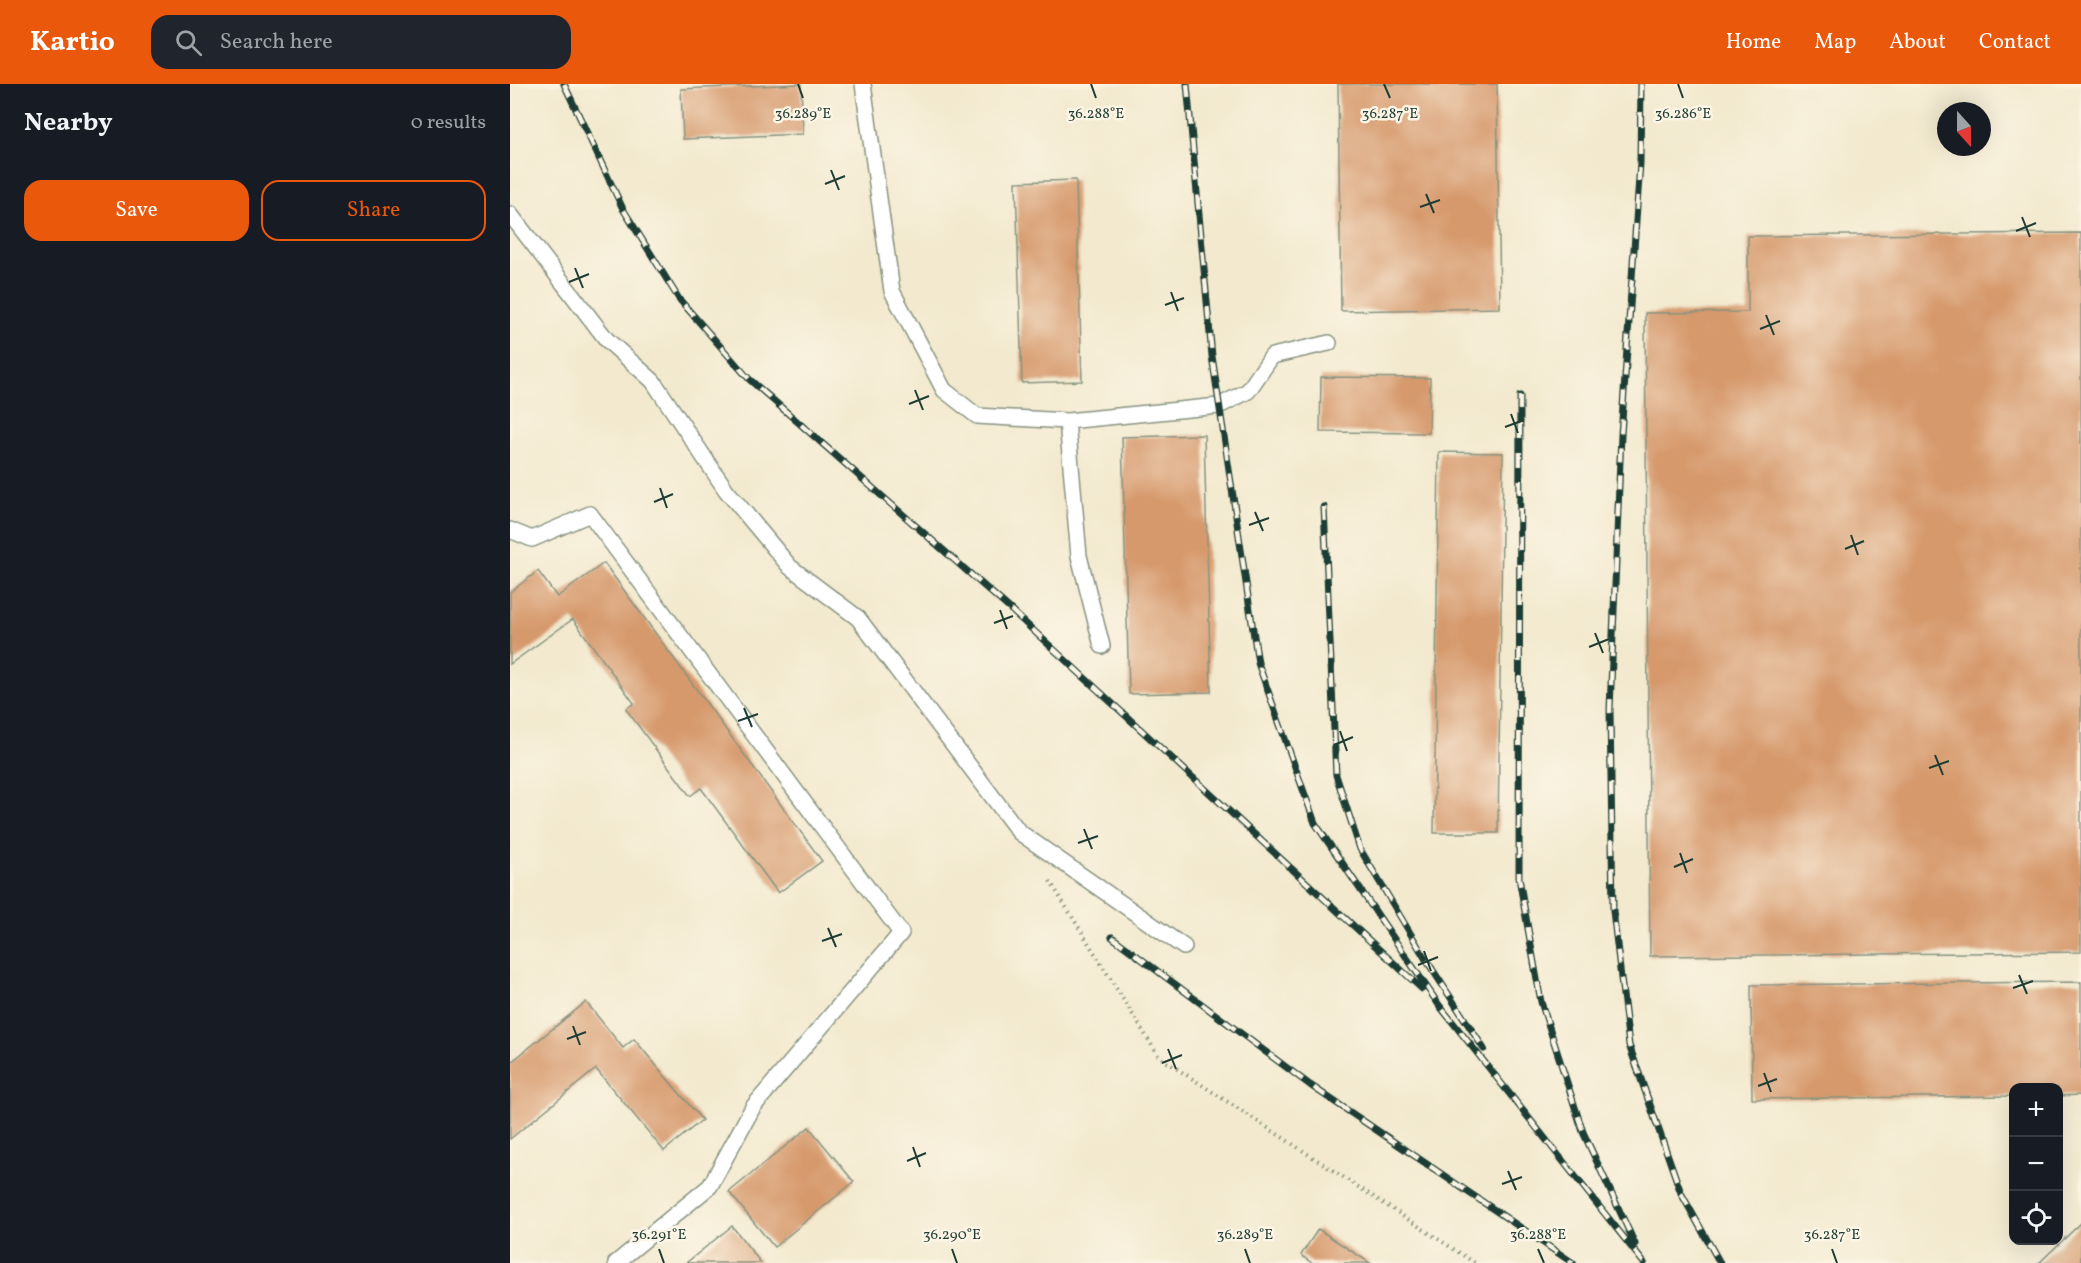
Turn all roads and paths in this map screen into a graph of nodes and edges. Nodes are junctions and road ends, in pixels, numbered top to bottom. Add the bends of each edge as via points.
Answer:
1 (862, 84) edge
2 (510, 214) edge
3 (1329, 343) dead end
4 (1067, 421) junction
5 (510, 530) edge
6 (1102, 646) dead end
7 (1044, 871) dead end
8 (1184, 947) dead end
9 (616, 1263) edge
10 (1475, 1263) edge

1 - 4 lane via 892,291 944,390 977,416
2 - 8 lane via 607,340 653,381 726,490 790,567 858,618 1019,832
3 - 4 lane via 1272,356 1248,391 1219,406
4 - 6 lane via 1079,556
5 - 9 lane via 532,539 590,514 901,933 753,1107 710,1186
7 - 10 path via 1159,1058

